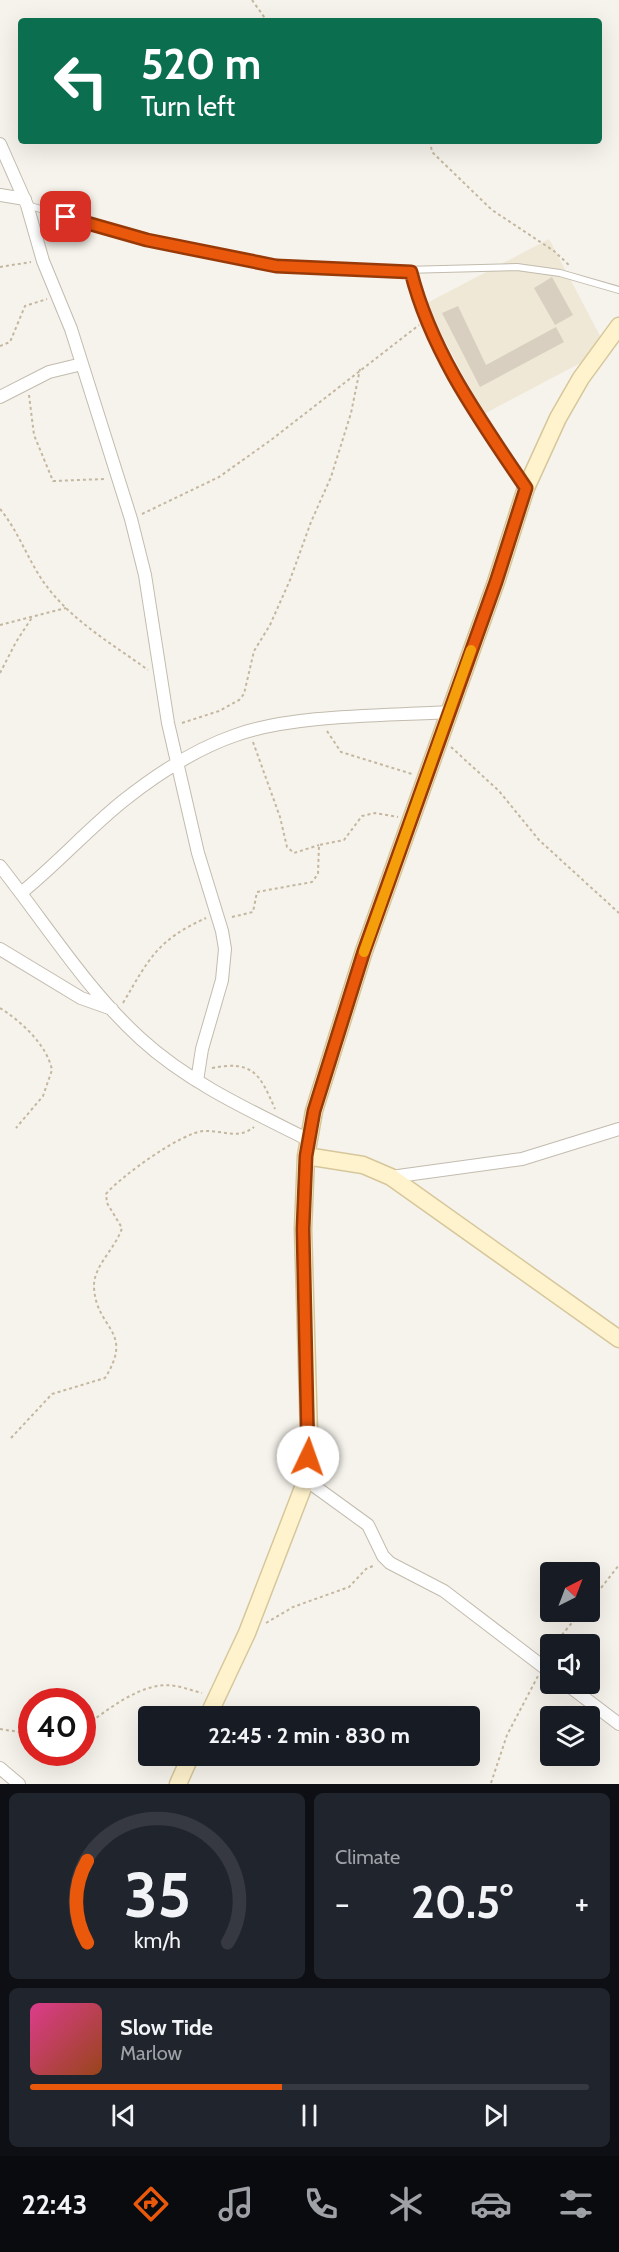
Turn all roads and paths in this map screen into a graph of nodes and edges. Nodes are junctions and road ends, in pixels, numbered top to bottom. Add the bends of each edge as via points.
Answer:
1 (252, 0) edge
2 (265, 18) edge
3 (0, 144) edge
4 (431, 144) edge
5 (0, 195) edge
6 (26, 202) junction
7 (43, 261) junction
8 (0, 267) edge
9 (411, 272) junction
10 (580, 278) junction
11 (619, 290) edge
12 (56, 297) junction
13 (426, 320) junction
14 (619, 327) edge
15 (0, 346) edge
16 (82, 364) junction
17 (360, 369) junction
18 (28, 381) junction
19 (0, 397) edge
20 (116, 474) junction
21 (526, 488) junction
22 (0, 509) edge
23 (131, 519) junction
24 (66, 608) junction
25 (33, 616) junction
26 (0, 625) edge
27 (0, 673) edge
28 (160, 679) junction
29 (449, 712) junction
30 (317, 720) junction
31 (168, 723) junction
32 (249, 731) junction
33 (440, 737) junction
34 (179, 762) junction
35 (426, 779) junction
36 (412, 821) junction
37 (319, 845) junction
38 (0, 866) edge
39 (21, 893) junction
40 (619, 913) edge
41 (218, 916) junction
42 (0, 949) edge
43 (0, 1008) edge
44 (114, 1011) junction
45 (198, 1076) junction
46 (264, 1117) junction
47 (16, 1128) dead end
48 (285, 1128) junction
49 (619, 1129) edge
50 (308, 1148) junction
51 (391, 1177) junction
52 (619, 1339) edge
53 (11, 1438) dead end
54 (306, 1480) junction
55 (390, 1563) junction
56 (619, 1565) edge
57 (600, 1589) edge
58 (573, 1622) edge
59 (247, 1633) junction
60 (562, 1634) edge
61 (540, 1664) edge
62 (540, 1681) edge
63 (220, 1689) junction
64 (579, 1694) edge
65 (212, 1706) edge
66 (96, 1718) edge
67 (619, 1724) edge
68 (0, 1729) edge
69 (18, 1732) edge
70 (186, 1766) edge
71 (0, 1768) edge
72 (491, 1783) edge
73 (19, 1784) edge
74 (178, 1784) edge

1 - 2 path
3 - 6 street
4 - 10 path via 432,152 492,210 554,251
5 - 6 street
6 - 7 street
6 - 9 lane via 147,240 264,264
7 - 8 path
7 - 12 street
9 - 10 lane via 518,267
9 - 13 lane
10 - 11 lane
12 - 15 path via 26,306 10,342
12 - 16 street
13 - 17 path
13 - 21 lane via 468,402
14 - 21 street via 558,418
16 - 18 street
16 - 20 street
17 - 23 path via 271,441 219,477
17 - 31 path via 328,486 270,625 254,651 244,693 232,705 206,717
18 - 19 street
18 - 20 path via 34,435 53,481 100,481
20 - 23 street
21 - 29 street
22 - 24 path via 39,576
23 - 28 street via 146,584
24 - 25 path
24 - 28 path
25 - 26 path
25 - 27 path
28 - 31 street
29 - 30 street
29 - 33 street
30 - 32 street
30 - 35 path via 341,752
31 - 34 street
32 - 34 street
32 - 37 path via 287,847 294,853
33 - 35 street
33 - 40 path via 499,791 539,840
34 - 39 street via 122,801
34 - 41 street via 198,853
35 - 36 street
36 - 37 path via 366,814 344,840
36 - 50 street via 364,951 314,1111
37 - 41 path via 318,874 312,882 257,892 251,913
38 - 39 street
39 - 44 street
41 - 44 path via 182,928 162,943
41 - 45 street via 225,949 222,980 205,1034
42 - 44 street via 81,998
43 - 47 path via 42,1048 52,1070 44,1096
44 - 45 street via 144,1041
45 - 46 street
45 - 48 path via 226,1066 249,1068 260,1077
46 - 48 street
46 - 53 path via 244,1134 203,1131 191,1135 152,1157 106,1194 122,1228 102,1263 94,1287 104,1319 117,1341 116,1356 105,1378 52,1394
48 - 50 street
49 - 51 street via 522,1159
50 - 51 street
50 - 54 street via 303,1229 309,1434
51 - 52 street
54 - 55 street via 368,1525
54 - 59 street
55 - 59 path via 370,1566 349,1587 293,1607
55 - 61 street via 444,1591
56 - 57 path
58 - 60 path
59 - 63 street
62 - 72 path via 507,1735
63 - 65 street
63 - 66 path via 207,1695 173,1685 154,1687
64 - 67 street
68 - 69 path
70 - 74 street
71 - 73 street

